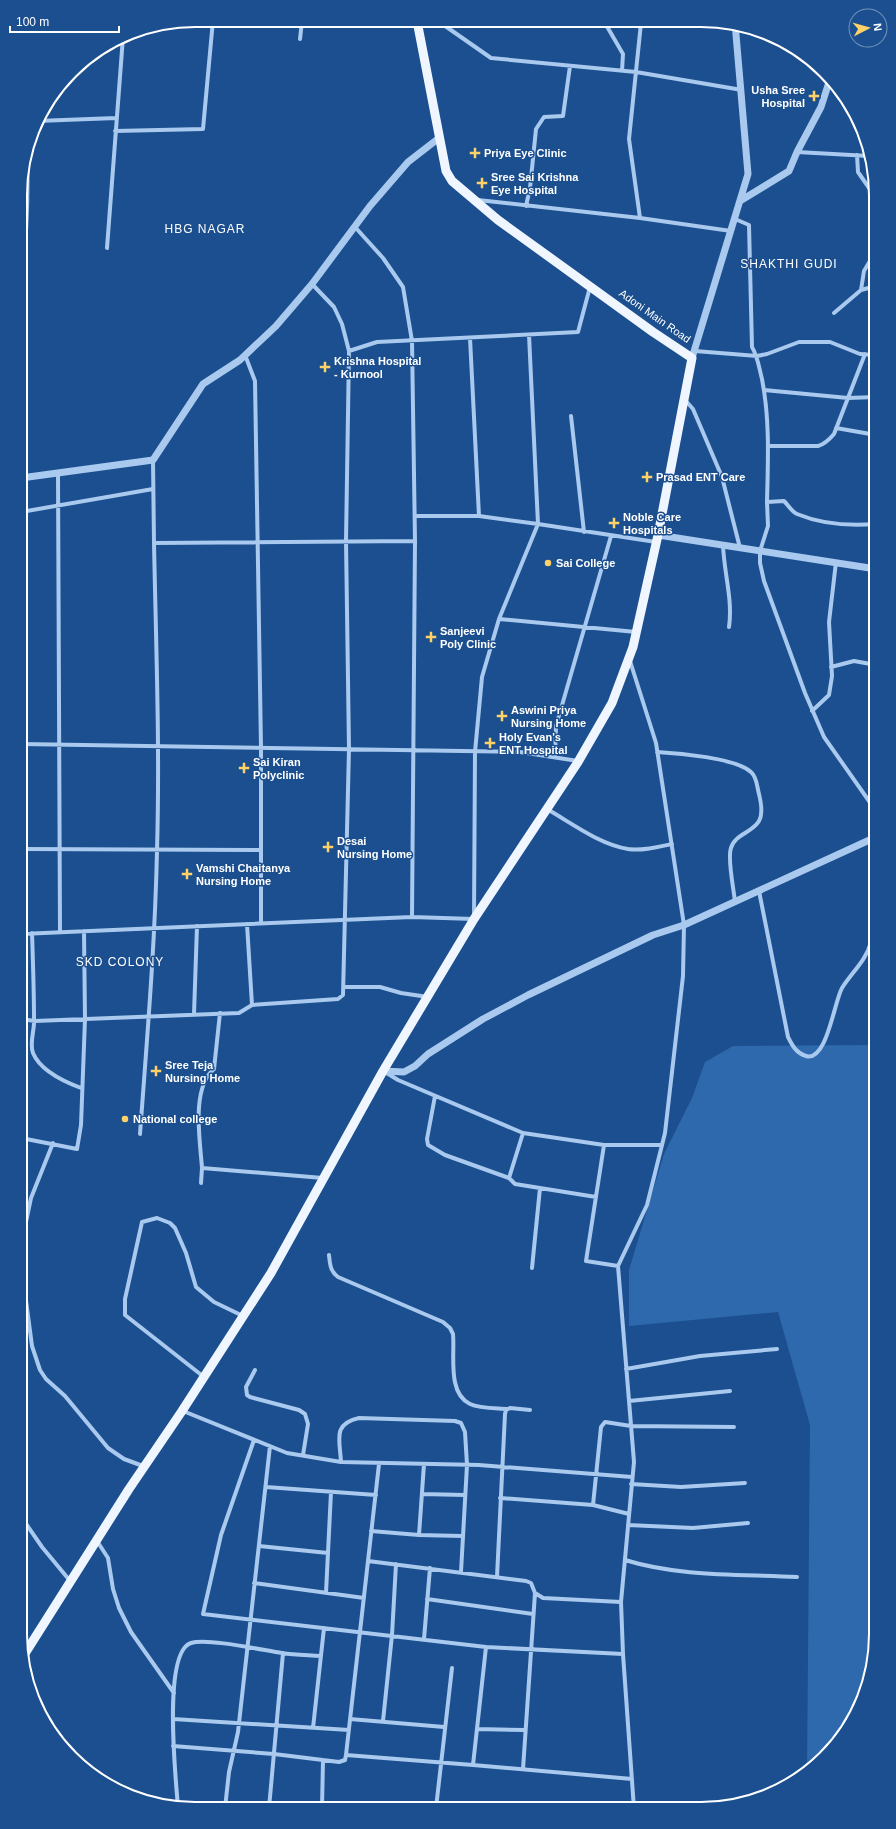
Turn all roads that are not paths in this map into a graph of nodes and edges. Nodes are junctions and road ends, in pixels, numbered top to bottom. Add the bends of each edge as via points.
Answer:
1 (212, 27) edge
2 (301, 27) edge
3 (417, 27) edge
4 (445, 27) edge
5 (608, 27) edge
6 (641, 27) edge
7 (736, 31) edge
8 (300, 39) dead end
9 (122, 43) edge
10 (570, 66) junction
11 (622, 71) junction
12 (636, 72) junction
13 (828, 85) edge
14 (742, 90) junction
15 (116, 118) junction
16 (44, 121) edge
17 (115, 131) junction
18 (438, 138) junction
19 (797, 152) junction
20 (857, 155) junction
21 (864, 156) edge
22 (28, 177) edge
23 (869, 188) edge
24 (474, 200) junction
25 (740, 201) junction
26 (27, 203) edge
27 (526, 206) junction
28 (640, 218) junction
29 (735, 219) junction
30 (355, 227) junction
31 (732, 231) junction
32 (107, 248) dead end
33 (869, 263) edge
34 (312, 284) junction
35 (590, 284) junction
36 (869, 288) edge
37 (861, 290) junction
38 (834, 313) dead end
39 (529, 335) junction
40 (470, 338) junction
41 (412, 341) junction
42 (349, 350) junction
43 (693, 354) junction
44 (865, 354) junction
45 (869, 354) edge
46 (245, 355) junction
47 (757, 356) junction
48 (764, 390) junction
49 (869, 397) edge
50 (848, 398) junction
51 (684, 400) junction
52 (571, 416) dead end
53 (836, 428) junction
54 (869, 434) edge
55 (769, 446) junction
56 (153, 460) junction
57 (58, 473) junction
58 (27, 477) edge
59 (153, 489) junction
60 (767, 502) junction
61 (58, 507) junction
62 (27, 511) edge
63 (415, 516) junction
64 (479, 516) junction
65 (538, 524) junction
66 (869, 524) edge
67 (584, 532) junction
68 (611, 536) junction
69 (658, 539) junction
70 (346, 541) junction
71 (415, 541) junction
72 (258, 542) junction
73 (154, 543) junction
74 (723, 545) junction
75 (740, 548) junction
76 (760, 551) junction
77 (836, 562) junction
78 (869, 567) edge
79 (499, 619) junction
80 (585, 627) junction
81 (729, 627) dead end
82 (637, 632) junction
83 (629, 659) junction
84 (869, 664) edge
85 (831, 667) junction
86 (812, 711) junction
87 (27, 744) edge
88 (59, 745) junction
89 (158, 746) junction
90 (261, 748) junction
91 (349, 749) junction
92 (414, 751) junction
93 (475, 752) junction
94 (657, 752) junction
95 (555, 757) junction
96 (578, 762) junction
97 (869, 801) edge
98 (547, 809) junction
99 (869, 840) edge
100 (672, 844) junction
101 (27, 849) edge
102 (60, 849) junction
103 (157, 849) junction
104 (261, 850) junction
105 (759, 891) junction
106 (735, 902) junction
107 (412, 917) junction
108 (474, 920) junction
109 (346, 921) junction
110 (261, 923) junction
111 (247, 924) junction
112 (684, 925) junction
113 (197, 926) junction
114 (155, 928) junction
115 (84, 931) junction
116 (60, 932) junction
117 (27, 933) edge
118 (32, 933) junction
119 (869, 947) edge
120 (344, 987) junction
121 (428, 997) junction
122 (252, 1005) junction
123 (220, 1013) junction
124 (194, 1014) junction
125 (148, 1016) junction
126 (85, 1019) junction
127 (27, 1020) edge
128 (34, 1021) junction
129 (383, 1072) junction
130 (82, 1088) junction
131 (435, 1096) junction
132 (523, 1133) junction
133 (140, 1134) dead end
134 (27, 1139) edge
135 (53, 1143) junction
136 (604, 1145) junction
137 (662, 1145) junction
138 (202, 1168) junction
139 (324, 1178) junction
140 (509, 1178) junction
141 (201, 1183) dead end
142 (540, 1188) junction
143 (596, 1197) junction
144 (27, 1217) edge
145 (329, 1255) dead end
146 (618, 1266) junction
147 (532, 1268) dead end
148 (27, 1308) edge
149 (243, 1316) junction
150 (777, 1349) dead end
151 (626, 1369) junction
152 (255, 1370) dead end
153 (204, 1377) junction
154 (730, 1390) dead end
155 (629, 1400) junction
156 (508, 1409) junction
157 (530, 1410) dead end
158 (182, 1411) junction
159 (631, 1426) junction
160 (734, 1427) dead end
161 (254, 1440) junction
162 (270, 1446) junction
163 (303, 1455) junction
164 (341, 1462) junction
165 (379, 1464) junction
166 (424, 1464) junction
167 (467, 1465) junction
168 (144, 1467) junction
169 (503, 1468) junction
170 (597, 1476) junction
171 (632, 1477) junction
172 (745, 1483) dead end
173 (631, 1484) junction
174 (266, 1487) junction
175 (331, 1492) junction
176 (422, 1494) junction
177 (376, 1495) junction
178 (465, 1495) junction
179 (500, 1498) junction
180 (593, 1506) junction
181 (629, 1514) junction
182 (748, 1523) dead end
183 (27, 1525) edge
184 (628, 1525) junction
185 (371, 1531) junction
186 (420, 1535) junction
187 (462, 1536) junction
188 (97, 1541) junction
189 (259, 1546) junction
190 (328, 1553) junction
191 (625, 1560) junction
192 (368, 1561) junction
193 (396, 1564) junction
194 (430, 1568) junction
195 (461, 1572) junction
196 (797, 1576) dead end
197 (497, 1577) junction
198 (71, 1582) junction
199 (254, 1583) junction
200 (326, 1593) junction
201 (535, 1593) junction
202 (364, 1598) junction
203 (427, 1599) junction
204 (622, 1602) junction
205 (533, 1614) junction
206 (250, 1619) junction
207 (324, 1628) junction
208 (360, 1632) junction
209 (392, 1636) junction
210 (424, 1639) junction
211 (486, 1646) junction
212 (247, 1648) junction
213 (531, 1649) junction
214 (27, 1650) edge
215 (283, 1653) junction
216 (623, 1654) junction
217 (321, 1656) junction
218 (452, 1668) dead end
219 (174, 1693) junction
220 (172, 1719) junction
221 (350, 1719) junction
222 (383, 1721) junction
223 (239, 1723) junction
224 (444, 1726) junction
225 (276, 1727) junction
226 (313, 1728) junction
227 (476, 1729) junction
228 (348, 1730) junction
229 (525, 1730) junction
230 (173, 1746) junction
231 (234, 1750) junction
232 (274, 1754) junction
233 (346, 1754) junction
234 (323, 1760) junction
235 (440, 1762) junction
236 (472, 1765) junction
237 (522, 1769) junction
238 (632, 1779) junction
239 (177, 1801) edge
240 (226, 1802) edge
241 (270, 1802) edge
242 (322, 1802) edge
243 (437, 1802) edge
244 (634, 1802) edge

1 - 17 street via 203,129
2 - 8 street
3 - 18 main road, Adoni Main Road
4 - 10 street via 491,58
5 - 11 street via 623,54
6 - 12 street
7 - 14 street
9 - 15 street
10 - 11 street
10 - 27 street via 563,116 544,117 536,129
11 - 12 street
12 - 14 street
12 - 28 street via 629,139
13 - 19 street via 821,107
14 - 25 street via 748,174
15 - 16 street
15 - 17 street
17 - 32 street
18 - 24 main road, Adoni Main Road via 446,171 452,181
18 - 30 street via 408,162
19 - 20 street
19 - 25 street via 789,171
20 - 21 street
20 - 23 street via 858,172
22 - 26 street
24 - 27 street
24 - 35 main road, Adoni Main Road via 498,220
25 - 29 street
27 - 28 street
28 - 31 street
29 - 31 street
29 - 47 street via 749,225 752,347
30 - 34 street
30 - 41 street via 383,258 403,287
31 - 43 street
33 - 37 street via 864,271
34 - 42 street via 334,307
34 - 46 street via 276,326
35 - 39 street via 578,332
35 - 43 main road, Adoni Main Road via 653,332
36 - 37 street
37 - 38 street
39 - 40 street
39 - 65 street
40 - 41 street
40 - 64 street
41 - 42 street via 377,342
41 - 63 street
42 - 70 street
43 - 47 street
43 - 51 main road, Adoni Main Road
44 - 45 street
44 - 47 street via 830,342 799,342
44 - 50 street
46 - 56 street via 203,384
46 - 72 street via 255,381
47 - 48 street
48 - 50 street
48 - 55 street
49 - 50 street
50 - 53 street
51 - 69 main road, Adoni Main Road
51 - 75 street via 693,409 722,477
52 - 67 street
53 - 54 street
53 - 55 street via 824,444
55 - 60 street
56 - 57 street
56 - 59 street
57 - 58 street
57 - 61 street
59 - 61 street
59 - 73 street
60 - 66 street via 784,501 796,514 828,522
60 - 76 street via 768,526
61 - 62 street
61 - 88 street
63 - 64 street
63 - 71 street
64 - 65 street
65 - 67 street
65 - 79 street
67 - 68 street
68 - 69 street
68 - 80 street
69 - 74 street
69 - 82 main road, Adoni Main Road
70 - 71 street
70 - 72 street
70 - 91 street
71 - 92 street
72 - 73 street
72 - 90 street
73 - 89 street
74 - 75 street
74 - 81 street via 730,602
75 - 76 street
76 - 77 street
76 - 86 street via 764,581
77 - 78 street
77 - 85 street via 829,622
79 - 80 street
79 - 93 street via 482,677
80 - 82 street
80 - 95 street via 556,726
82 - 83 main road, Adoni Main Road
83 - 94 street
83 - 96 main road, Adoni Main Road via 612,703
84 - 85 street via 854,661
85 - 86 street via 829,695
86 - 97 street via 824,737
87 - 88 street
88 - 89 street
88 - 102 street
89 - 90 street
89 - 103 street
90 - 91 street
90 - 104 street
91 - 92 street
91 - 109 street
92 - 93 street
92 - 107 street
93 - 95 street via 520,752
93 - 108 street
94 - 100 street
94 - 106 street via 696,755 741,766 752,772 756,778 760,798 759,821 735,839 730,852
95 - 96 street
96 - 98 main road, Adoni Main Road
98 - 100 street via 603,842 629,849
98 - 108 main road, Adoni Main Road
99 - 105 street
100 - 112 street
101 - 102 street
102 - 103 street
102 - 116 street
103 - 104 street
103 - 114 street
104 - 110 street
105 - 106 street
105 - 119 street via 788,1036 794,1048 802,1054 816,1054 824,1044 842,988 862,963
106 - 112 street
107 - 108 street
107 - 109 street
108 - 121 main road, Adoni Main Road
109 - 110 street
109 - 120 street
110 - 111 street
111 - 113 street
111 - 122 street
112 - 129 street via 653,936 528,995 484,1019 404,1072
112 - 137 street via 683,976
113 - 114 street
113 - 124 street
114 - 115 street
114 - 125 street
115 - 116 street
115 - 126 street
116 - 118 street
117 - 118 street
118 - 128 street
120 - 121 street via 380,987
120 - 122 street via 343,995 338,998
121 - 129 main road, Adoni Main Road
122 - 123 street via 239,1013
123 - 124 street
123 - 138 street via 214,1069 207,1074 202,1084 198,1130
124 - 125 street
125 - 126 street
125 - 133 street
126 - 128 street
126 - 130 street
127 - 128 street
128 - 130 street via 32,1046 37,1059 54,1076
129 - 131 street
129 - 139 main road, Adoni Main Road
130 - 135 street via 81,1126 77,1149
131 - 132 street
131 - 140 street via 428,1145 445,1155
132 - 136 street
132 - 140 street
134 - 135 street
135 - 144 street via 31,1198
136 - 137 street
136 - 143 street
137 - 146 street via 647,1205
138 - 139 street
138 - 141 street
139 - 149 main road, Adoni Main Road via 271,1273
140 - 142 street via 515,1184
142 - 143 street
142 - 147 street
143 - 146 street via 586,1261
145 - 156 street via 333,1274 442,1322 450,1328 453,1334 455,1384 460,1394 472,1405
146 - 151 street
148 - 168 street via 32,1346 40,1370 46,1379 65,1396 108,1448 124,1459
149 - 153 main road, Adoni Main Road
149 - 153 street via 214,1302 196,1287 186,1253 175,1228 170,1223 158,1218 142,1222 125,1299 125,1315
150 - 151 street via 700,1356
151 - 155 street
152 - 163 street via 246,1388 247,1395 305,1414 308,1424
153 - 158 main road, Adoni Main Road
154 - 155 street
155 - 159 street
156 - 157 street
156 - 169 street via 505,1414
158 - 161 street
158 - 168 main road, Adoni Main Road
159 - 160 street
159 - 170 street via 609,1422 602,1424
159 - 171 street via 634,1462
161 - 162 street
161 - 206 street via 221,1535 203,1614
162 - 163 street
162 - 174 street
163 - 164 street
164 - 165 street
164 - 167 street via 340,1430 348,1420 359,1418 461,1423 465,1432
165 - 166 street
165 - 177 street
166 - 167 street
166 - 176 street
167 - 169 street
167 - 178 street
168 - 188 main road, Adoni Main Road
169 - 170 street
169 - 179 street
170 - 171 street
170 - 180 street
171 - 173 street
172 - 173 street via 681,1487
173 - 181 street
174 - 175 street
174 - 189 street
175 - 177 street
175 - 190 street
176 - 178 street
176 - 186 street
177 - 185 street
178 - 187 street
179 - 180 street
179 - 197 street
180 - 181 street
181 - 184 street
182 - 184 street via 693,1528
183 - 198 street
184 - 191 street
185 - 186 street
185 - 192 street
186 - 187 street
187 - 195 street
188 - 198 main road, Adoni Main Road
188 - 219 street via 108,1558 113,1589 131,1632
189 - 190 street
189 - 199 street
190 - 200 street
191 - 196 street via 654,1569 677,1572
191 - 204 street
192 - 193 street
192 - 202 street
193 - 194 street
193 - 209 street
194 - 195 street
194 - 203 street
195 - 197 street
197 - 201 street via 531,1583
198 - 214 main road, Adoni Main Road
199 - 200 street
199 - 206 street
200 - 202 street
201 - 204 street via 543,1598
201 - 205 street
202 - 208 street
203 - 205 street
203 - 210 street
204 - 216 street
205 - 213 street
206 - 207 street
206 - 212 street
207 - 208 street
207 - 217 street
208 - 209 street
208 - 221 street
209 - 210 street
209 - 222 street
210 - 211 street
211 - 213 street
211 - 227 street
212 - 215 street
212 - 219 street via 209,1642 186,1646 177,1664
212 - 223 street
213 - 216 street
213 - 229 street
215 - 217 street
215 - 225 street
216 - 238 street
217 - 226 street
218 - 224 street
219 - 220 street
220 - 223 street
220 - 230 street
221 - 222 street
221 - 228 street
222 - 224 street
223 - 225 street
223 - 231 street
224 - 235 street
225 - 226 street
225 - 232 street
226 - 228 street
227 - 229 street
227 - 236 street
228 - 233 street
229 - 237 street
230 - 231 street
230 - 239 street
231 - 232 street
231 - 240 street
232 - 234 street
232 - 241 street
233 - 234 street via 342,1762
233 - 235 street
234 - 242 street
235 - 236 street
235 - 243 street
236 - 237 street
237 - 238 street
238 - 244 street

